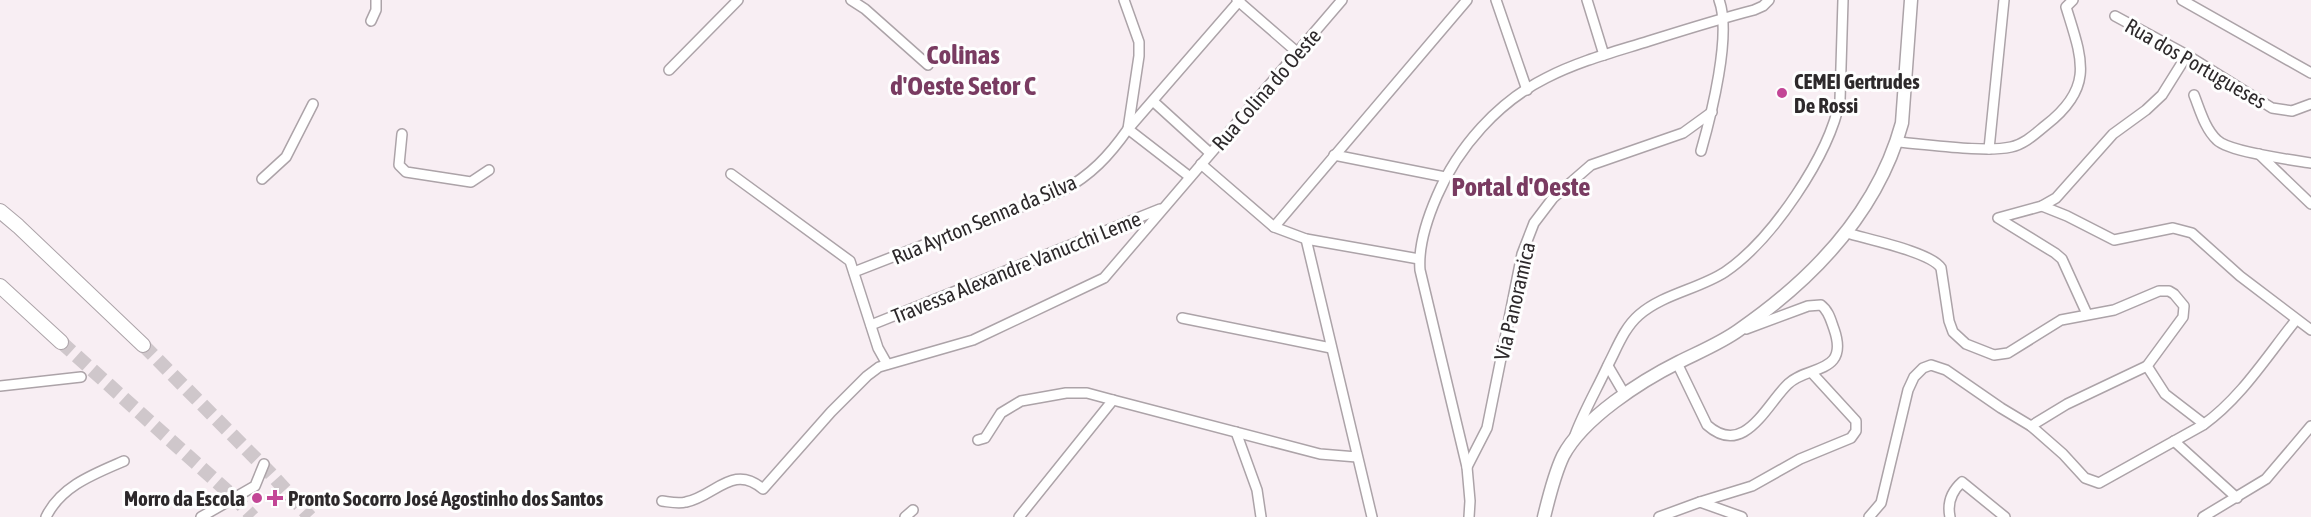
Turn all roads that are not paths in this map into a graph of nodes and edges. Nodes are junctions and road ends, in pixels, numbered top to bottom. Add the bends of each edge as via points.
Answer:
1 (376, 0) edge
2 (738, 0) edge
3 (851, 0) edge
4 (1124, 0) edge
5 (1342, 0) edge
6 (1467, 0) edge
7 (1496, 0) edge
8 (1587, 0) edge
9 (1719, 0) edge
10 (1769, 0) edge
11 (1843, 0) edge
12 (1911, 0) edge
13 (2004, 0) edge
14 (2073, 0) edge
15 (2182, 0) edge
16 (1238, 1) edge
17 (2115, 16) dead end
18 (1723, 19) junction
19 (371, 21) dead end
20 (1298, 53) junction
21 (1604, 55) junction
22 (2187, 55) junction
23 (928, 65) dead end
24 (669, 70) dead end
25 (2311, 73) edge
26 (1527, 90) junction
27 (2194, 95) dead end
28 (1154, 102) junction
29 (313, 104) dead end
30 (2311, 104) edge
31 (1712, 112) junction
32 (1128, 129) junction
33 (402, 135) dead end
34 (1897, 142) junction
35 (1989, 149) junction
36 (1701, 151) dead end
37 (1210, 153) junction
38 (2258, 154) junction
39 (1334, 155) junction
40 (2311, 163) edge
41 (1201, 164) junction
42 (489, 170) dead end
43 (731, 174) dead end
44 (1190, 177) junction
45 (1445, 177) junction
46 (262, 178) dead end
47 (2311, 204) edge
48 (2042, 206) junction
49 (1162, 208) junction
50 (0, 211) edge
51 (1274, 227) junction
52 (1846, 233) junction
53 (1305, 239) junction
54 (1419, 259) junction
55 (854, 272) junction
56 (0, 286) edge
57 (2087, 314) junction
58 (1182, 318) dead end
59 (2296, 320) junction
60 (871, 325) junction
61 (2311, 330) edge
62 (1738, 331) junction
63 (61, 342) tunnel mouth
64 (142, 345) tunnel mouth
65 (1331, 348) junction
66 (1677, 363) junction
67 (887, 364) junction
68 (1608, 366) junction
69 (2147, 366) junction
70 (1812, 373) junction
71 (81, 377) dead end
72 (0, 386) edge
73 (1625, 395) junction
74 (1113, 400) junction
75 (2204, 424) junction
76 (2031, 426) junction
77 (2311, 426) edge
78 (1236, 432) junction
79 (978, 440) dead end
80 (2174, 441) junction
81 (1572, 442) junction
82 (1357, 457) junction
83 (124, 461) dead end
84 (264, 464) dead end
85 (1467, 467) junction
86 (2237, 498) junction
87 (662, 501) dead end
88 (1700, 502) junction
89 (913, 510) dead end
90 (1371, 516) edge
91 (46, 517) edge
92 (201, 517) edge
93 (905, 517) edge
94 (1019, 517) edge
95 (1261, 517) edge
96 (1468, 517) edge
97 (1544, 517) edge
98 (1659, 517) edge
99 (1742, 517) edge
100 (1870, 517) edge
101 (1950, 517) edge
102 (2005, 517) edge
103 (2203, 517) edge

1 - 19 street
2 - 24 street
3 - 23 street
4 - 32 street via 1139,42
5 - 20 street, Rua Colina do Oeste
6 - 39 street
7 - 26 street
8 - 21 street
9 - 18 street
10 - 18 street via 1754,10
11 - 68 street via 1840,100 1836,116 1825,144 1791,202 1740,260 1711,280 1641,313 1622,337
12 - 34 main road via 1906,88
13 - 35 street
14 - 35 street via 2066,7 2081,68 2071,102 2026,140 2012,147
15 - 25 street
16 - 20 street
16 - 28 street, Rua Ayrton Senna da Silva
17 - 22 street, Rua dos Portugueses
18 - 21 street
18 - 31 street
20 - 37 street, Rua Colina do Oeste
21 - 26 street via 1546,78
22 - 30 street, Rua dos Portugueses via 2272,108 2292,111
22 - 48 street via 2162,95 2113,134 2067,188
26 - 45 street via 1473,137
27 - 38 street via 2216,139
28 - 32 street, Rua Ayrton Senna da Silva
28 - 37 street
29 - 46 street via 286,157
31 - 36 street
31 - 85 street, Via Panoramica via 1683,133 1591,165 1553,198 1534,222 1522,254 1487,428
32 - 44 street
32 - 55 street, Rua Ayrton Senna da Silva via 1080,181
33 - 42 street via 399,165 406,172 471,182
34 - 35 street
34 - 52 main road via 1872,195
37 - 41 street, Rua Colina do Oeste
38 - 40 street
38 - 47 street
39 - 45 street
39 - 51 street
41 - 44 street, Rua Colina do Oeste
41 - 51 street
43 - 55 street via 845,256
44 - 49 street, Rua Colina do Oeste
45 - 54 street via 1421,242
48 - 57 street via 1998,218 2062,259
48 - 59 street via 2114,240 2173,228 2192,233
49 - 60 street, Travessa Alexandre Vanucchi Leme
49 - 67 street, Rua Colina do Oeste via 1112,269 1093,285 973,340
50 - 64 highway
51 - 53 street
52 - 57 street via 1912,251 1938,264 1953,332 1966,344 1994,355 2008,353 2061,320
52 - 62 main road via 1806,275
53 - 54 street
53 - 65 street
54 - 85 street
55 - 60 street
56 - 63 highway
57 - 69 street via 2114,310 2159,291 2174,294 2184,306 2183,318
58 - 65 street
59 - 61 street
59 - 75 street via 2231,403
60 - 67 street
62 - 66 main road
62 - 70 street via 1821,305 1828,313 1837,343 1833,360
65 - 82 street
66 - 70 street via 1707,425 1714,432 1730,436 1751,427 1790,382
66 - 73 main road
67 - 87 street via 867,376 763,489 745,478 735,479 684,503
68 - 73 street
68 - 81 street
69 - 75 street via 2165,394
69 - 76 street via 2067,404
70 - 88 street via 1856,421 1851,438 1800,459 1752,486
71 - 72 street
73 - 81 main road
74 - 78 street
74 - 79 street via 1087,393 1066,393 1021,401 1001,413 985,438
74 - 94 street
75 - 80 street
76 - 80 street via 2094,483
76 - 100 street via 1946,370 1930,365 1923,368 1908,390 1884,493
77 - 86 street via 2266,479
78 - 82 street via 1320,454
78 - 95 street via 1257,490
80 - 86 street
81 - 97 main road via 1558,469
82 - 90 street
83 - 91 street via 71,487
84 - 92 street via 255,486
85 - 96 street
86 - 103 street
88 - 98 street
88 - 99 street
89 - 93 street
101 - 102 street via 1952,495 1962,482

